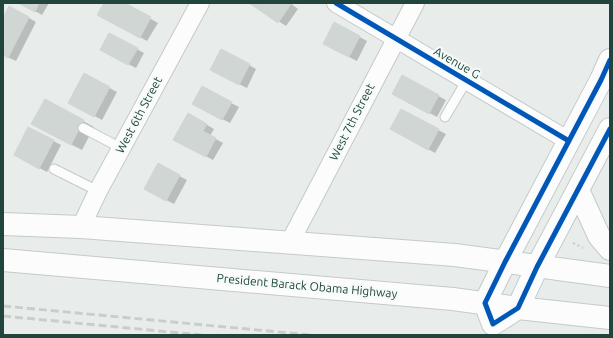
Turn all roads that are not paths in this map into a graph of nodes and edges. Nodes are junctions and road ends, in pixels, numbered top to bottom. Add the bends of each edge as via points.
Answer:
1 (200, 3) edge
2 (336, 3) edge
3 (415, 3) edge
4 (396, 38) junction
5 (610, 60) edge
6 (467, 80) junction
7 (445, 117) dead end
8 (83, 128) dead end
9 (610, 130) edge
10 (569, 141) junction
11 (121, 148) junction
12 (54, 169) dead end
13 (578, 190) junction
14 (98, 191) junction
15 (3, 224) edge
16 (81, 227) junction
17 (290, 242) junction
18 (610, 249) edge
19 (3, 260) edge
20 (505, 262) junction
21 (537, 267) junction
22 (610, 276) edge
23 (485, 303) junction
24 (518, 308) junction
25 (610, 318) edge
26 (490, 330) edge

1 - 11 street, West 6th Street
2 - 4 street, Avenue G
3 - 4 street, West 7th Street
4 - 6 street, Avenue G
4 - 17 street, West 7th Street
5 - 10 main road
6 - 7 lane
6 - 10 street, Avenue G
8 - 11 lane
9 - 13 main road
10 - 20 main road
11 - 14 street, West 6th Street
12 - 14 lane
13 - 18 main road via 599,236
13 - 21 main road
14 - 16 street, West 6th Street
15 - 16 main road
16 - 17 main road
17 - 20 main road via 455,255
19 - 23 main road, President Barack Obama Highway
20 - 21 main road
20 - 23 main road
21 - 22 main road
21 - 24 main road
23 - 24 main road, President Barack Obama Highway
23 - 26 main road
24 - 25 main road, President Barack Obama Highway
24 - 26 main road

